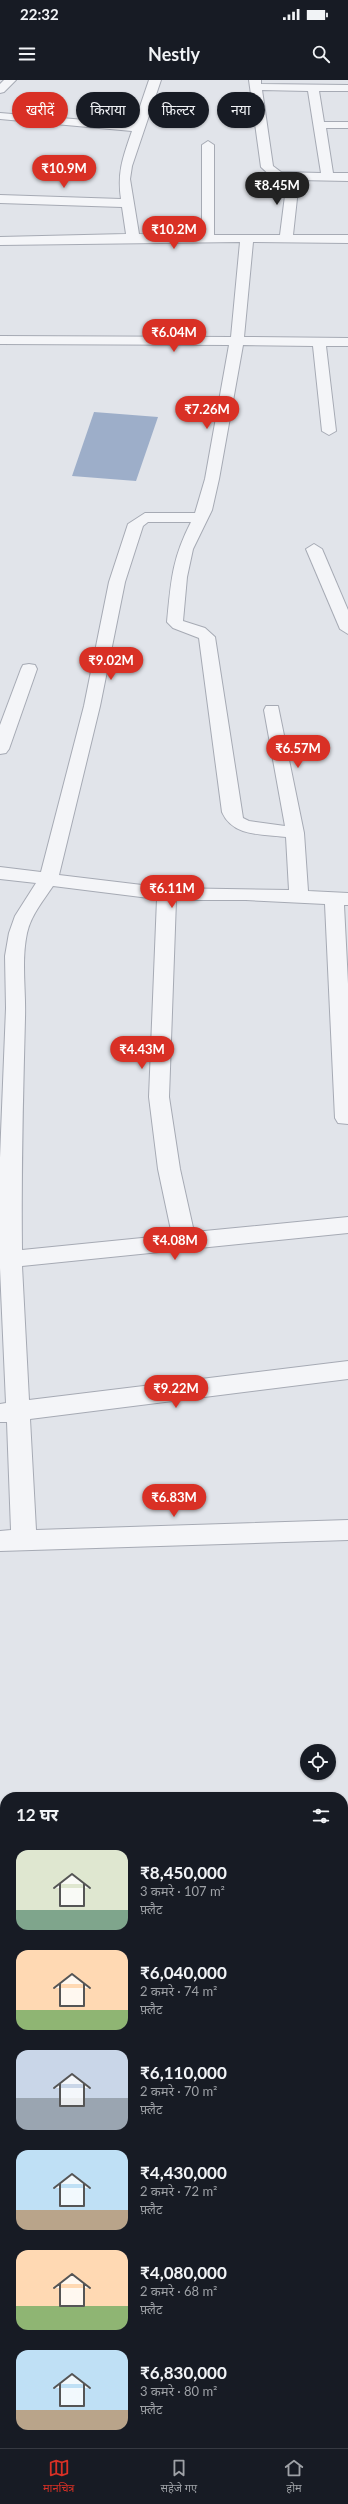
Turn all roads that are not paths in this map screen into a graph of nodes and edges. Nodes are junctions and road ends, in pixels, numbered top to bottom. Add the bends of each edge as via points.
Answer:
1 (10, 80) edge
2 (155, 80) edge
3 (256, 84) edge
4 (313, 88) junction
5 (348, 88) edge
6 (0, 90) edge
7 (0, 116) edge
8 (140, 122) edge
9 (76, 123) edge
10 (321, 125) junction
11 (348, 125) edge
12 (138, 128) edge
13 (208, 145) dead end
14 (293, 176) junction
15 (328, 177) junction
16 (348, 177) edge
17 (0, 199) edge
18 (128, 203) junction
19 (208, 237) junction
20 (133, 238) junction
21 (246, 238) junction
22 (286, 238) junction
23 (348, 239) edge
24 (0, 241) edge
25 (0, 340) edge
26 (237, 341) junction
27 (320, 342) junction
28 (348, 342) edge
29 (329, 431) dead end
30 (201, 517) junction
31 (314, 549) dead end
32 (348, 629) edge
33 (30, 669) dead end
34 (272, 710) dead end
35 (0, 749) edge
36 (295, 833) junction
37 (0, 874) edge
38 (49, 878) junction
39 (167, 894) junction
40 (298, 897) junction
41 (341, 899) edge
42 (8, 1007) edge
43 (345, 1118) dead end
44 (5, 1172) edge
45 (348, 1225) edge
46 (185, 1243) junction
47 (6, 1260) edge
48 (348, 1370) edge
49 (8, 1412) edge
50 (348, 1530) edge
51 (24, 1540) junction
52 (0, 1541) edge

1 - 6 street
2 - 8 street
3 - 4 street
3 - 14 street via 267,167 278,176
4 - 5 street
4 - 10 street
7 - 9 street
10 - 11 street
10 - 15 street
12 - 18 street via 124,179
13 - 19 street
14 - 15 street
14 - 22 street
15 - 16 street
17 - 18 street
18 - 20 street
19 - 20 street
19 - 21 street
20 - 24 street
21 - 22 street
21 - 26 street
22 - 23 street
25 - 26 street
26 - 27 street
26 - 30 street via 212,479
27 - 28 street
27 - 29 street
30 - 36 street via 185,549 179,577 175,622 207,636 231,812 234,821 244,826
30 - 38 street via 145,518 136,524 117,582 92,706
31 - 32 street
33 - 35 street
34 - 36 street
36 - 40 street
37 - 38 street
38 - 39 street
38 - 42 street via 24,916 18,932
39 - 40 street
39 - 46 street via 159,1097 169,1169
40 - 41 street
41 - 43 street
42 - 44 street
44 - 47 street
45 - 46 street
46 - 47 street
47 - 49 street
48 - 49 street
49 - 51 street
50 - 51 street
51 - 52 street

